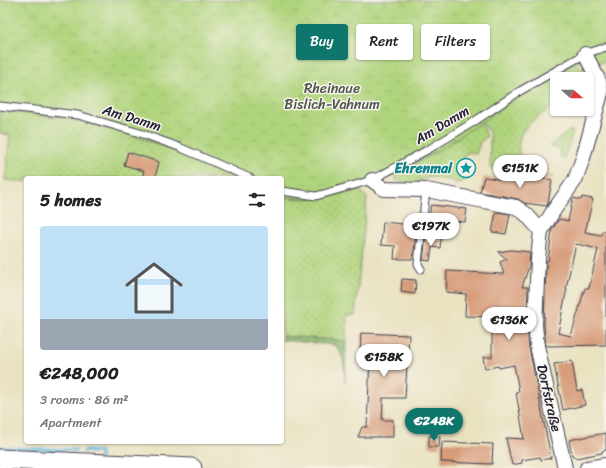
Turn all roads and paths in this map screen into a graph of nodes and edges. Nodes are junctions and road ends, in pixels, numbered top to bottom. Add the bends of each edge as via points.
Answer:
1 (606, 47) edge
2 (585, 54) junction
3 (0, 106) edge
4 (245, 176) edge
5 (372, 180) junction
6 (426, 190) junction
7 (284, 191) edge
8 (541, 231) junction
9 (421, 269) dead end
10 (0, 459) edge
11 (606, 464) edge
12 (192, 468) edge
13 (565, 468) edge
14 (587, 468) edge

1 - 2 lane, Am Damm
2 - 5 lane, Am Damm via 520,91 472,124
2 - 8 street via 599,81 601,93 575,180
3 - 4 lane, Am Damm via 78,116 179,147
5 - 6 street via 384,189
5 - 7 lane, Am Damm via 316,196
6 - 8 street via 516,207
6 - 9 lane via 418,264
8 - 13 street, Dorfstraße via 536,310 537,346
10 - 12 main road
11 - 14 street

